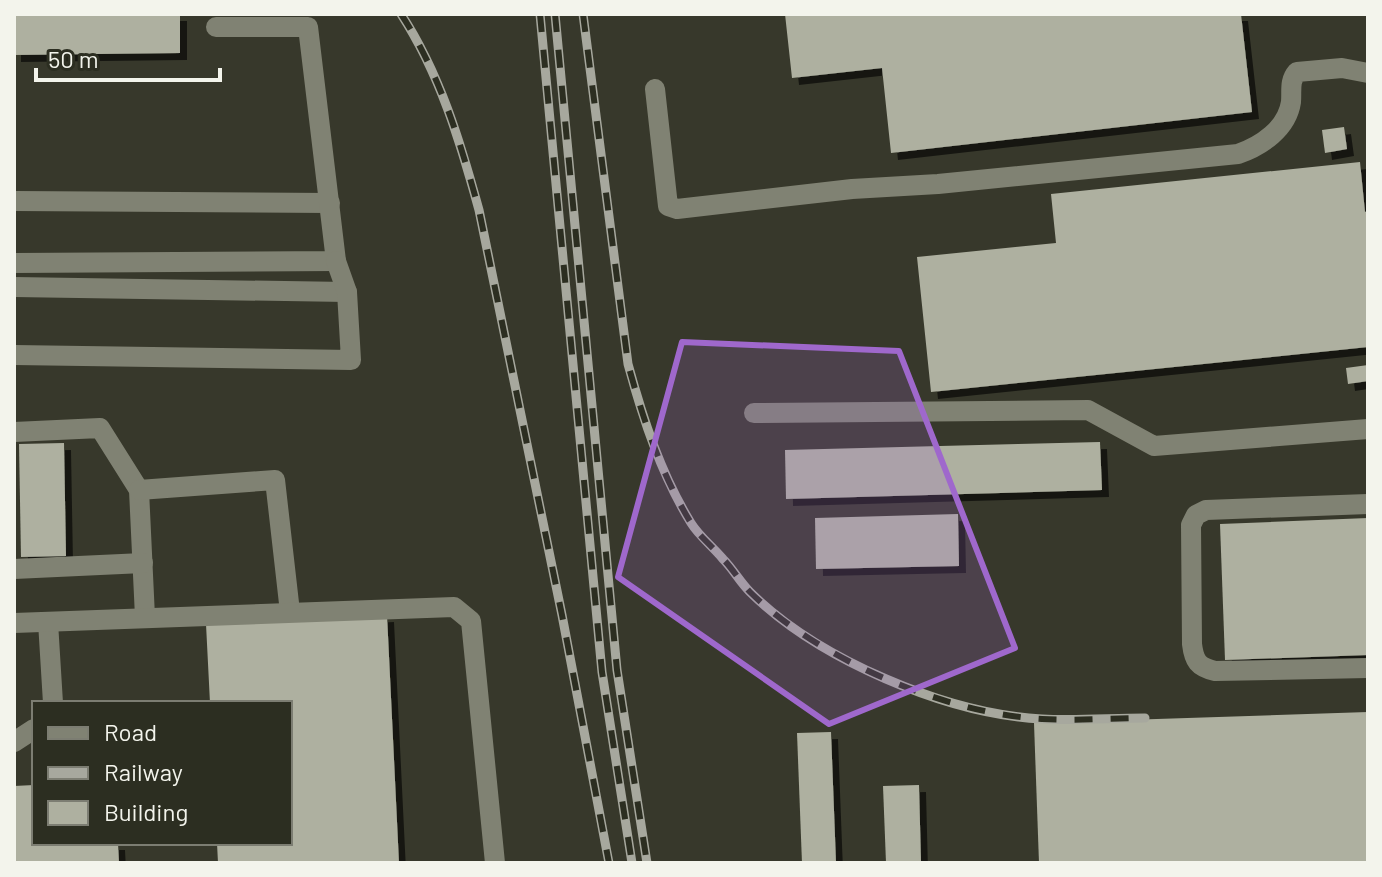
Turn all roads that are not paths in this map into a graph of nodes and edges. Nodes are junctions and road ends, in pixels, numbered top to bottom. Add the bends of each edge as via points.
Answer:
1 (216, 27) dead end
2 (1368, 73) edge
3 (655, 89) dead end
4 (14, 201) edge
5 (330, 203) junction
6 (336, 261) junction
7 (14, 263) edge
8 (14, 287) edge
9 (347, 292) junction
10 (14, 355) edge
11 (754, 413) dead end
12 (1368, 429) edge
13 (14, 432) edge
14 (139, 490) junction
15 (1368, 504) edge
16 (143, 563) junction
17 (14, 569) edge
18 (290, 612) junction
19 (149, 617) junction
20 (48, 622) junction
21 (14, 623) edge
22 (1368, 668) edge
23 (53, 701) edge
24 (32, 730) edge
25 (14, 742) edge
26 (495, 863) edge

1 - 5 street via 308,27
2 - 3 street via 1342,68 1297,72 1281,125 1238,154 677,209 668,206
4 - 5 street
5 - 6 street
6 - 7 street
6 - 9 street
8 - 9 street
9 - 10 street via 351,360
11 - 12 street via 1088,410 1154,446
13 - 14 street via 100,428
14 - 16 street
14 - 18 street via 275,480
15 - 22 street via 1206,510 1191,525 1191,540 1192,644 1202,668
16 - 17 street
16 - 19 street
18 - 19 street
18 - 26 street via 454,607 471,621
19 - 20 street
20 - 21 street
20 - 23 street
24 - 25 street

